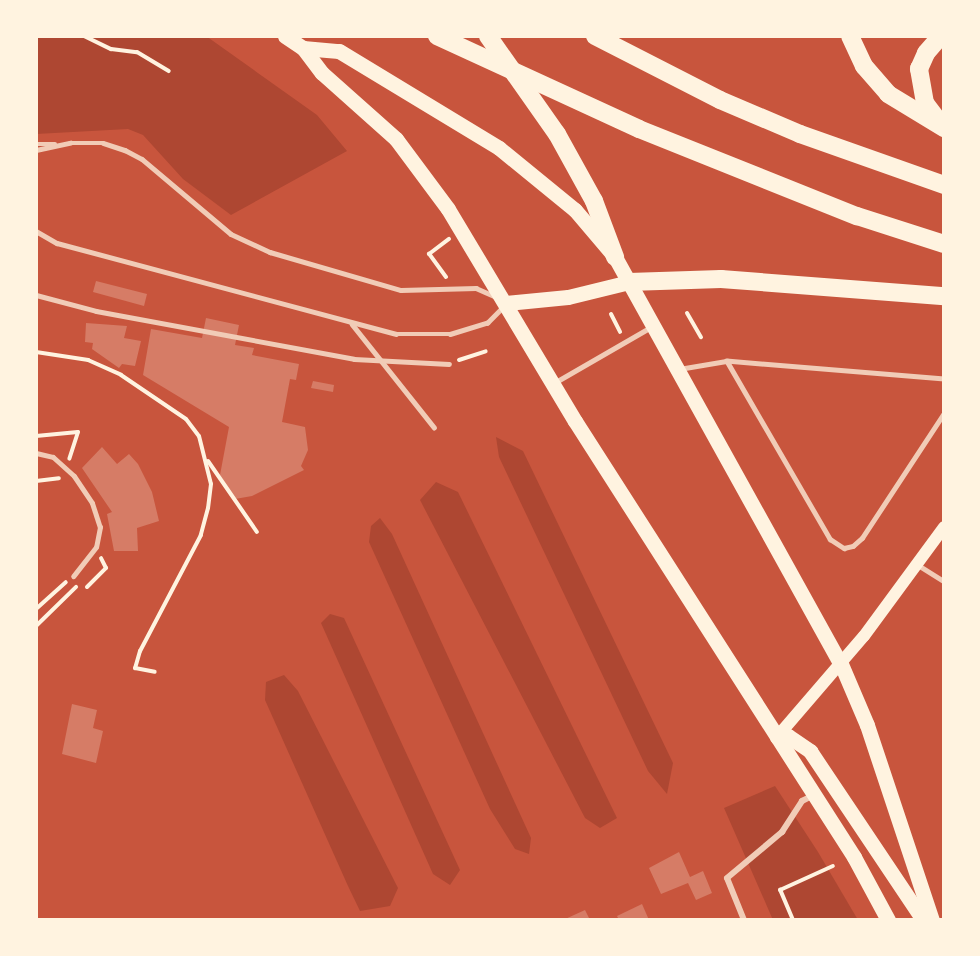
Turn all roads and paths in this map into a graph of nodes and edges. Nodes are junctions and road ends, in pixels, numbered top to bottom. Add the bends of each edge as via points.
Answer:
1 (84, 36) edge
2 (285, 36) edge
3 (437, 36) edge
4 (488, 36) edge
5 (595, 36) edge
6 (850, 36) edge
7 (941, 36) edge
8 (303, 48) junction
9 (169, 70) dead end
10 (944, 127) edge
11 (70, 143) junction
12 (36, 144) edge
13 (36, 150) edge
14 (944, 185) edge
15 (36, 231) edge
16 (944, 244) edge
17 (429, 254) dead end
18 (615, 257) junction
19 (446, 277) dead end
20 (629, 282) junction
21 (36, 295) edge
22 (944, 296) edge
23 (506, 303) junction
24 (687, 313) dead end
25 (611, 314) dead end
26 (352, 324) junction
27 (653, 326) junction
28 (621, 334) dead end
29 (700, 337) dead end
30 (486, 351) dead end
31 (36, 352) edge
32 (381, 360) junction
33 (727, 361) junction
34 (450, 364) joint
35 (677, 369) junction
36 (944, 379) edge
37 (552, 384) junction
38 (944, 413) edge
39 (434, 427) dead end
40 (36, 436) edge
41 (36, 453) edge
42 (207, 460) junction
43 (64, 465) junction
44 (74, 476) junction
45 (36, 481) edge
46 (944, 528) edge
47 (257, 532) dead end
48 (918, 565) junction
49 (73, 576) joint
50 (944, 581) edge
51 (87, 588) dead end
52 (36, 609) edge
53 (36, 626) edge
54 (841, 664) junction
55 (155, 672) dead end
56 (777, 737) junction
57 (814, 795) junction
58 (833, 866) dead end
59 (744, 920) edge
60 (793, 920) edge
61 (888, 920) edge
62 (923, 920) edge
63 (932, 920) edge

1 - 9 path via 111,49 137,52
2 - 8 main road
3 - 16 highway via 639,129 858,216
4 - 18 highway via 557,134 594,201
5 - 14 highway via 720,100 800,135
6 - 10 highway via 864,66 888,94
7 - 10 highway via 926,52 919,69 925,103
8 - 18 main road via 339,51 499,148 575,210
8 - 23 main road via 322,73 396,139 424,173
11 - 12 lane
11 - 13 lane
11 - 23 lane via 104,143 142,159 231,234 270,252 401,290 476,288
15 - 26 lane via 57,243
17 - 19 path
18 - 20 main road
20 - 22 highway via 711,279 903,290
20 - 23 main road via 568,297
20 - 27 main road
21 - 32 street via 96,311
23 - 26 lane via 487,323 433,336 396,334
23 - 37 main road
24 - 29 path
25 - 28 path
26 - 32 lane
27 - 35 main road
27 - 37 lane
30 - 34 path
31 - 42 path via 88,360 140,385 186,419 199,436
32 - 34 street
32 - 39 lane
33 - 35 lane
33 - 36 lane
33 - 38 lane via 830,539 844,548 862,538
35 - 54 main road
37 - 56 main road
40 - 43 path via 78,432 74,451
41 - 43 street
42 - 47 path
42 - 55 path via 211,484 201,535 140,651 135,668
43 - 44 street
44 - 45 path
44 - 49 street via 92,503 100,527 96,547
46 - 48 main road
48 - 50 lane
48 - 54 main road
49 - 52 path
51 - 53 path via 106,568 103,562
54 - 56 main road
54 - 63 main road via 867,725
56 - 57 main road
56 - 62 main road via 788,736 810,751
57 - 59 street via 802,801 782,832 727,878
57 - 61 main road
58 - 60 path via 780,890

